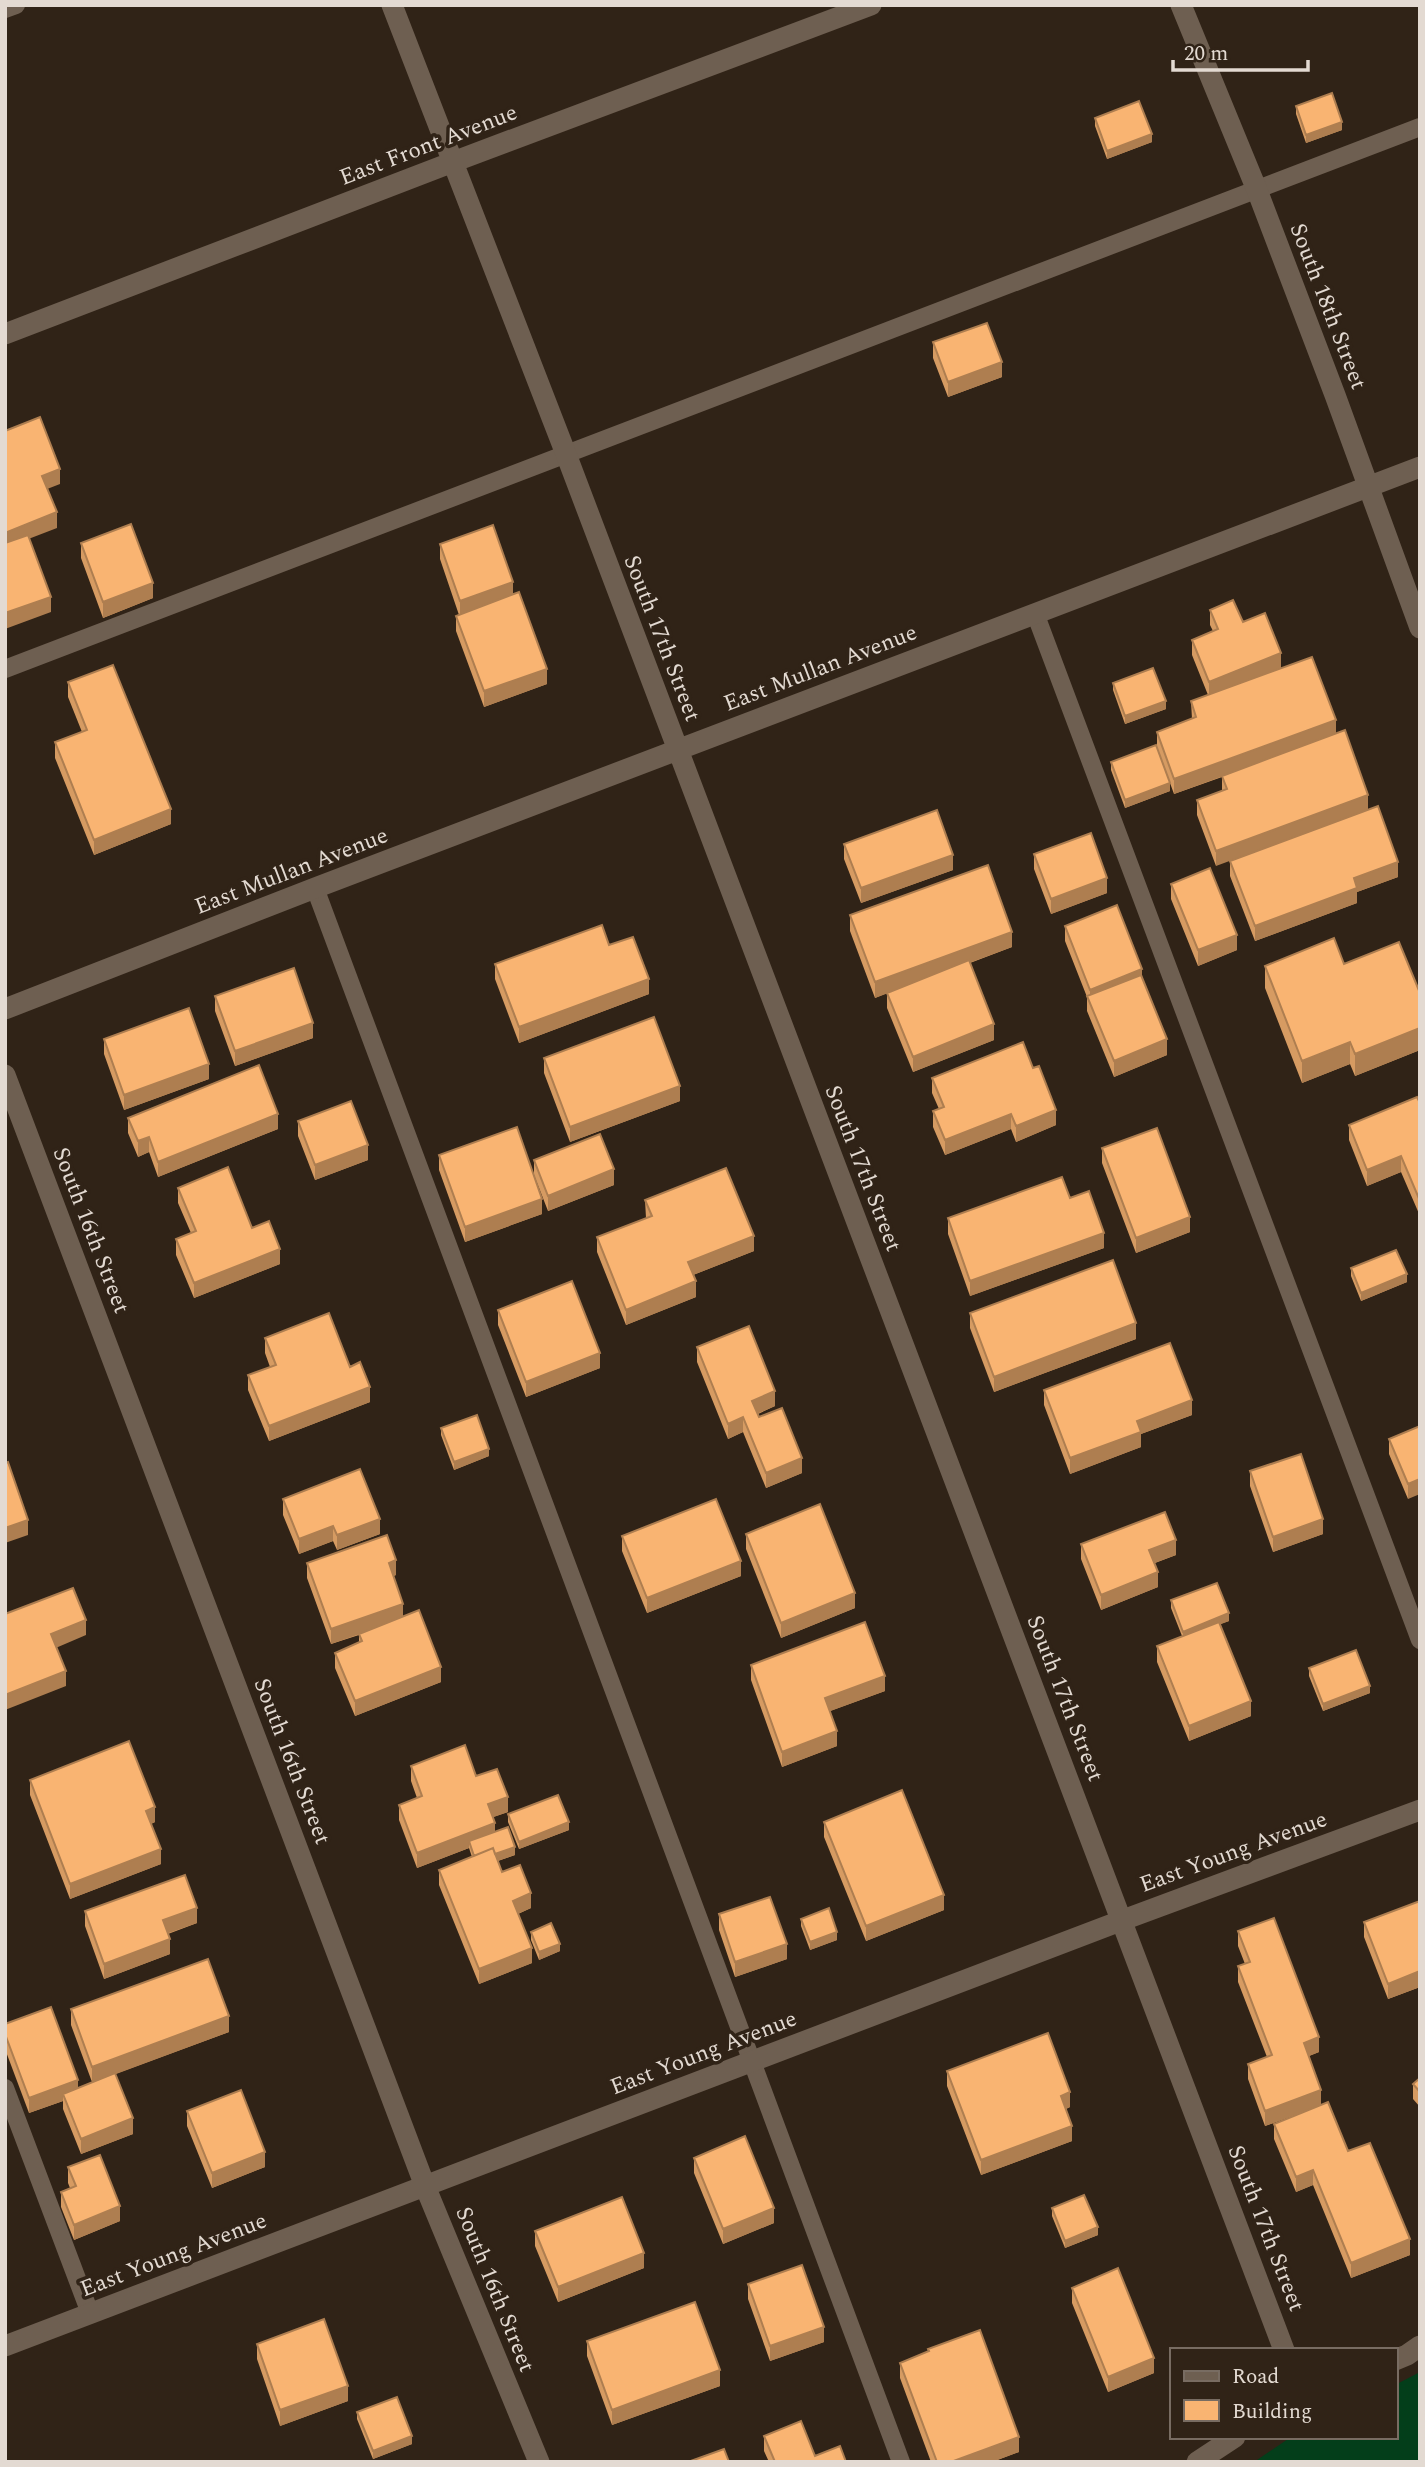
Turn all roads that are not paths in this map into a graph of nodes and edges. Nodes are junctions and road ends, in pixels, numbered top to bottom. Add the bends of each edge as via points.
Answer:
1 (16, 5) edge
2 (392, 5) edge
3 (872, 5) edge
4 (1181, 5) edge
5 (5, 9) edge
6 (1420, 127) edge
7 (453, 162) junction
8 (1257, 190) junction
9 (5, 334) edge
10 (566, 454) junction
11 (1420, 467) edge
12 (1367, 487) junction
13 (1035, 613) junction
14 (1420, 628) edge
15 (5, 669) edge
16 (678, 750) junction
17 (315, 888) junction
18 (5, 1009) edge
19 (5, 1075) edge
20 (1420, 1640) edge
21 (1420, 1810) edge
22 (1123, 1920) junction
23 (752, 2061) junction
24 (5, 2088) edge
25 (425, 2186) junction
26 (90, 2314) junction
27 (5, 2346) edge
28 (1420, 2346) edge
29 (1283, 2348) edge
30 (1397, 2359) edge
31 (1232, 2439) edge
32 (539, 2462) edge
33 (901, 2462) edge
34 (1197, 2462) edge

1 - 5 lane
2 - 7 street, South 17th Street
3 - 7 street, East Front Avenue
4 - 8 street, South 18th Street
6 - 8 lane
7 - 9 street, East Front Avenue
7 - 10 street, South 17th Street
8 - 10 lane
8 - 12 street, South 18th Street
10 - 15 lane
10 - 16 street, South 17th Street
11 - 12 street, East Mullan Avenue
12 - 13 street, East Mullan Avenue
12 - 14 street, South 18th Street
13 - 16 street, East Mullan Avenue
13 - 20 lane
16 - 17 street, East Mullan Avenue
16 - 22 street, South 17th Street
17 - 18 street, East Mullan Avenue
17 - 23 lane
19 - 25 street, South 16th Street
21 - 22 street, East Young Avenue
22 - 23 street, East Young Avenue
22 - 29 street, South 17th Street
23 - 25 street, East Young Avenue
23 - 33 lane
24 - 26 lane
25 - 26 street, East Young Avenue
25 - 32 street, South 16th Street
26 - 27 street, East Young Avenue
28 - 30 street
31 - 34 street

